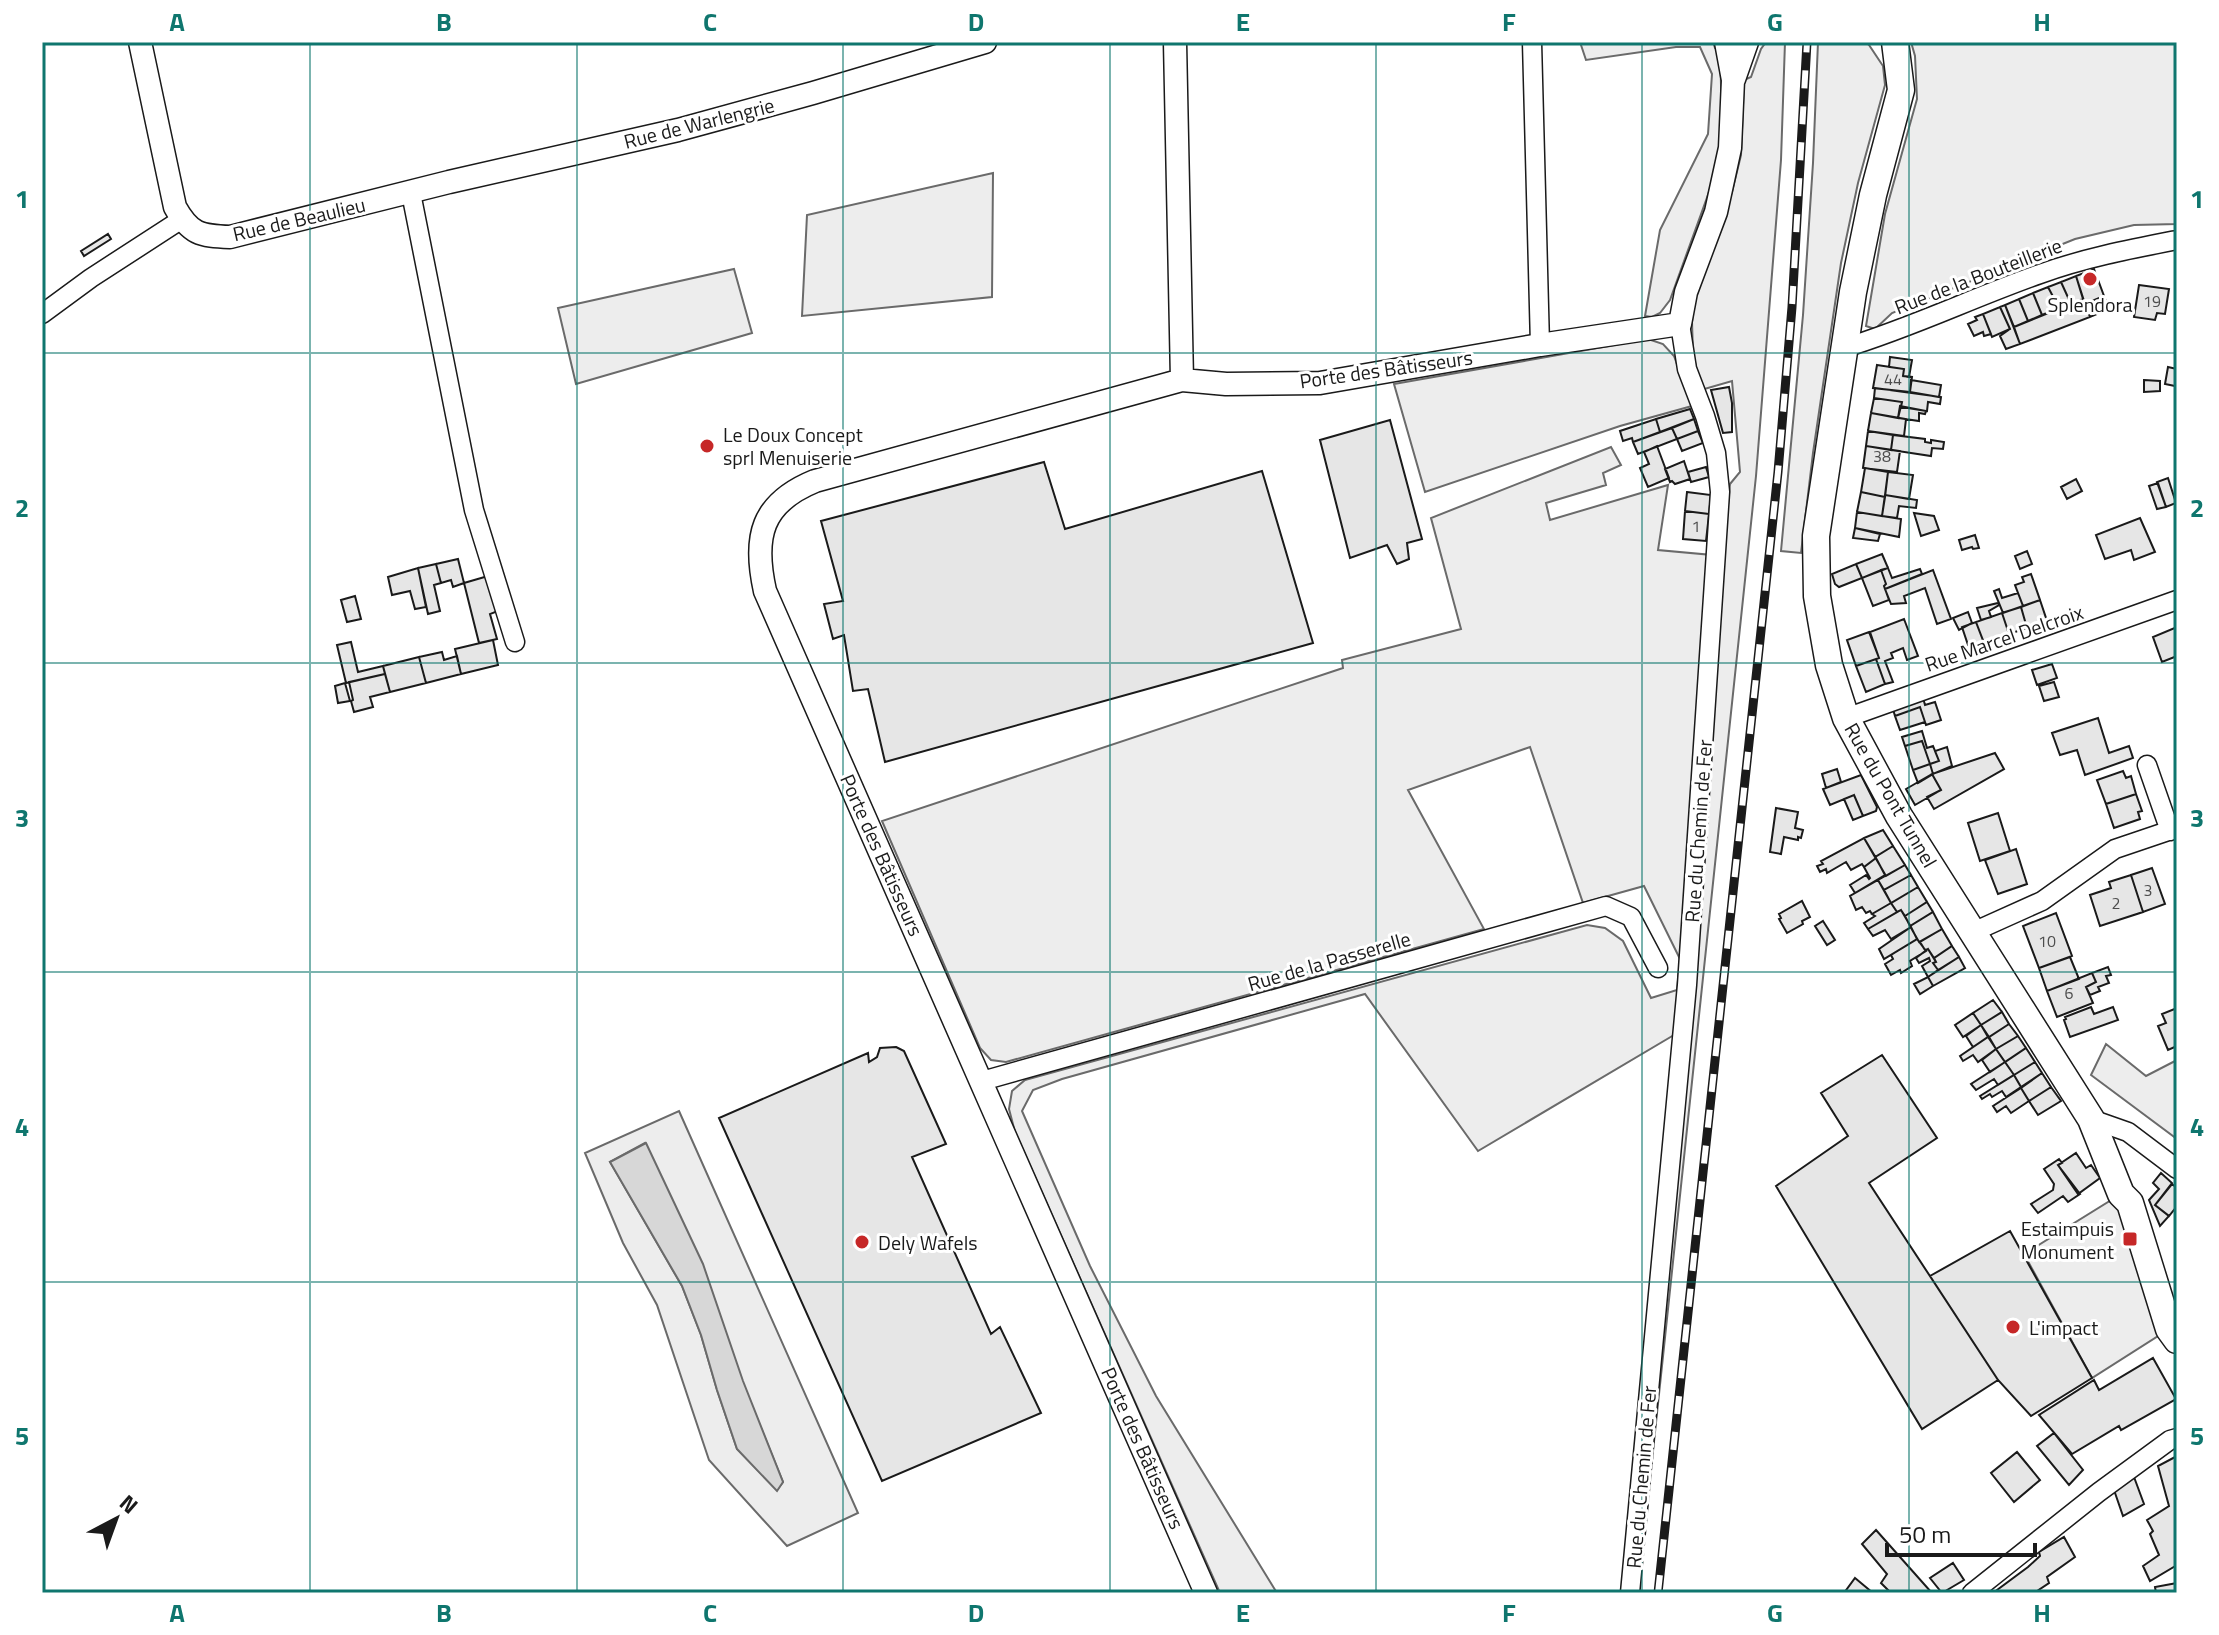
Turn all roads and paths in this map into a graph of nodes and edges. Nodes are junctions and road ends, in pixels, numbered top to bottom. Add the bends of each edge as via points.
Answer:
1 (140, 42) edge
2 (985, 42) edge
3 (1175, 42) edge
4 (1532, 42) edge
5 (1726, 42) edge
6 (1747, 42) edge
7 (1892, 47) edge
8 (1733, 80) junction
9 (411, 193) junction
10 (182, 219) junction
11 (2177, 240) edge
12 (42, 314) edge
13 (1680, 324) junction
14 (1540, 345) junction
15 (1844, 348) junction
16 (1182, 380) junction
17 (2177, 600) edge
18 (515, 642) dead end
19 (1846, 718) junction
20 (2147, 765) dead end
21 (2174, 830) edge
22 (1973, 932) junction
23 (1658, 968) dead end
24 (982, 1081) junction
25 (2091, 1119) junction
26 (2177, 1169) edge
27 (2177, 1340) edge
28 (2177, 1438) edge
29 (1206, 1593) edge
30 (1630, 1593) edge
31 (1972, 1593) edge

1 - 10 street via 172,196
2 - 9 street, Rue de Warlengrie via 678,130
3 - 16 street
4 - 14 street
5 - 8 street, Rue du Chemin de Fer
6 - 8 street, Rue du Chemin de Fer
7 - 15 main road, Rue du Pont Tunnel via 1901,90 1873,195
8 - 13 street, Rue du Chemin de Fer via 1730,148 1719,200
9 - 10 street, Rue de Beaulieu via 230,237 200,234
9 - 18 street via 472,498
10 - 12 street
11 - 15 street, Rue de la Bouteillerie via 2037,274 1900,331
13 - 14 street, Porte des Bâtisseurs
13 - 30 street, Rue du Chemin de Fer via 1687,369 1716,453 1720,492 1687,985
14 - 16 street, Porte des Bâtisseurs via 1320,383
15 - 19 main road, Rue du Pont Tunnel via 1816,536 1817,596 1829,665
16 - 24 street, Porte des Bâtisseurs via 815,481 796,488 764,522 759,567 765,591
17 - 19 street, Rue Marcel Delcroix
19 - 22 main road, Rue du Pont Tunnel via 1899,816
20 - 21 street
21 - 22 street via 2115,849 2042,901
22 - 25 main road, Rue du Pont Tunnel
23 - 24 street, Rue de la Passerelle via 1631,917 1606,906
24 - 29 street, Porte des Bâtisseurs
25 - 26 street via 2128,1132
25 - 27 main road, Rue du Pont Tunnel via 2121,1194 2130,1203
28 - 31 street

